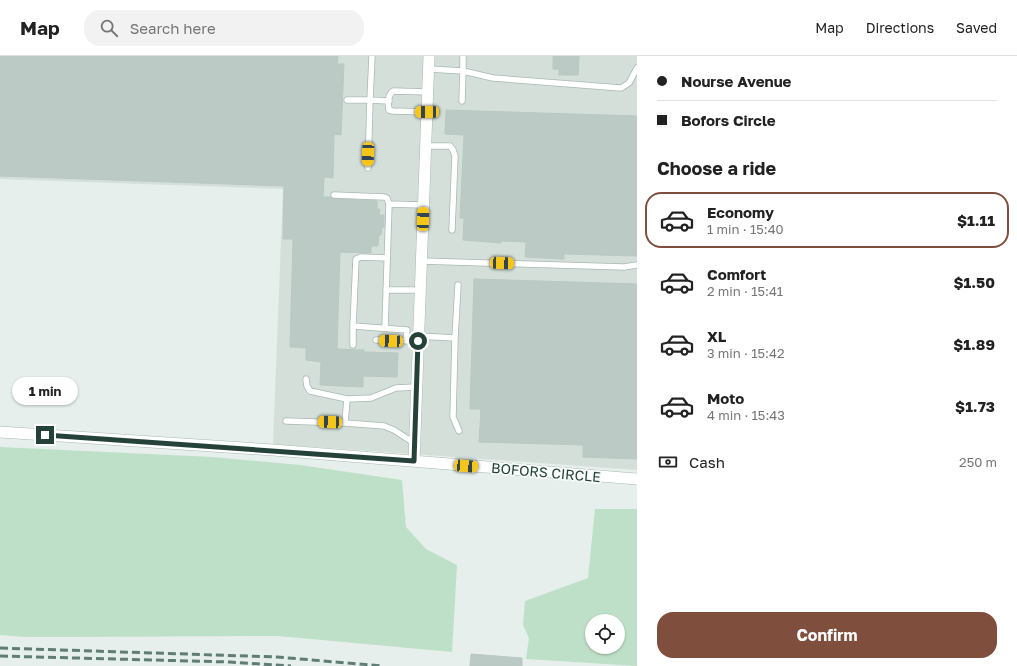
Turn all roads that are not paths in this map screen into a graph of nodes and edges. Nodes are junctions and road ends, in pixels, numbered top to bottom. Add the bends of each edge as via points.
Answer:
1 (372, 56) edge
2 (429, 56) edge
3 (463, 56) edge
4 (637, 68) edge
5 (429, 69) junction
6 (463, 71) junction
7 (428, 92) junction
8 (347, 100) dead end
9 (370, 100) junction
10 (389, 101) junction
11 (462, 101) dead end
12 (427, 112) junction
13 (426, 146) junction
14 (368, 168) dead end
15 (334, 195) dead end
16 (389, 204) junction
17 (423, 205) junction
18 (452, 230) dead end
19 (387, 258) junction
20 (421, 261) junction
21 (637, 265) edge
22 (458, 285) dead end
23 (386, 290) junction
24 (420, 290) junction
25 (353, 326) junction
26 (385, 328) junction
27 (407, 330) junction
28 (418, 336) junction
29 (455, 338) junction
30 (376, 340) dead end
31 (406, 341) junction
32 (353, 345) dead end
33 (306, 379) dead end
34 (416, 387) junction
35 (347, 399) junction
36 (286, 420) dead end
37 (345, 423) junction
38 (459, 431) dead end
39 (0, 432) edge
40 (414, 444) junction
41 (414, 461) junction
42 (637, 479) edge

1 - 9 lane
2 - 5 street
3 - 6 lane
4 - 6 lane via 629,83 621,88 493,78
5 - 6 lane
5 - 7 street
6 - 11 lane
7 - 10 lane via 393,91 390,93
7 - 12 street
8 - 9 lane
9 - 10 lane
9 - 14 lane
10 - 12 lane via 389,110
12 - 13 street
13 - 17 street
13 - 18 lane via 450,146 455,156
15 - 16 lane via 384,197
16 - 17 lane
16 - 19 lane
17 - 20 street
19 - 23 lane
19 - 25 lane via 360,256 356,259
20 - 21 lane via 624,267
20 - 24 street
22 - 29 lane
23 - 24 lane
23 - 26 lane
24 - 28 street
25 - 26 lane
25 - 32 lane
26 - 27 lane
27 - 28 lane
27 - 31 lane
28 - 29 lane
28 - 31 lane
28 - 34 street
29 - 38 lane via 453,417
30 - 31 lane
33 - 35 lane via 310,391
34 - 35 lane via 396,388 371,398
34 - 40 street
35 - 37 lane
36 - 37 lane
37 - 40 lane via 384,426
39 - 41 street, BOFORS CIRCLE
40 - 41 street
41 - 42 street, BOFORS CIRCLE

